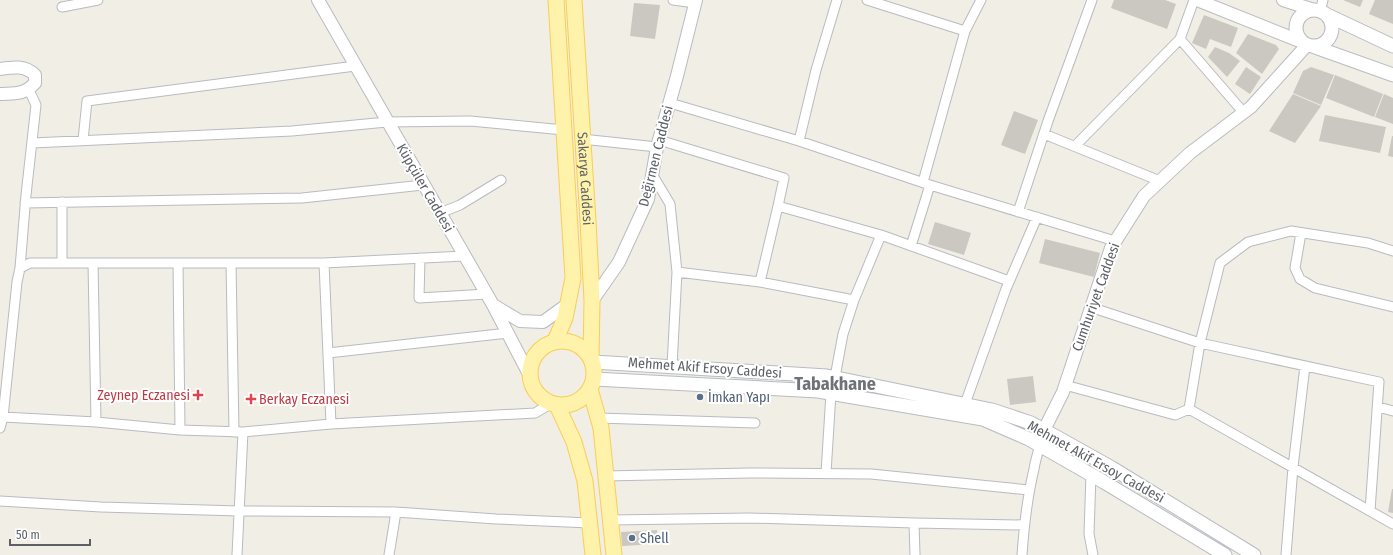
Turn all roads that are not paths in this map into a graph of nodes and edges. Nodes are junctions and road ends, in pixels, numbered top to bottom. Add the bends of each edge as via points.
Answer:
1 (98, 0) edge
2 (318, 0) edge
3 (556, 0) edge
4 (574, 0) edge
5 (674, 0) edge
6 (837, 0) edge
7 (867, 0) edge
8 (981, 0) edge
9 (1092, 0) edge
10 (1195, 0) edge
11 (1284, 0) edge
12 (695, 2) edge
13 (62, 7) dead end
14 (1320, 9) edge
15 (965, 31) junction
16 (1180, 39) junction
17 (1307, 44) junction
18 (1393, 46) edge
19 (355, 66) junction
20 (0, 69) edge
21 (1393, 76) edge
22 (29, 90) junction
23 (0, 94) edge
24 (670, 103) junction
25 (1244, 113) junction
26 (387, 122) junction
27 (564, 130) junction
28 (1044, 134) junction
29 (582, 139) junction
30 (83, 140) junction
31 (799, 141) junction
32 (32, 143) junction
33 (658, 144) junction
34 (1075, 146) junction
35 (652, 174) junction
36 (501, 180) dead end
37 (1160, 181) junction
38 (927, 184) junction
39 (423, 185) junction
40 (62, 202) junction
41 (25, 203) junction
42 (778, 206) junction
43 (1018, 212) junction
44 (440, 213) junction
45 (1037, 217) junction
46 (1301, 233) junction
47 (881, 235) junction
48 (1115, 241) junction
49 (911, 246) junction
50 (1393, 251) edge
51 (464, 256) junction
52 (420, 258) junction
53 (62, 263) junction
54 (93, 263) junction
55 (178, 263) junction
56 (231, 263) junction
57 (324, 263) junction
58 (20, 268) junction
59 (678, 272) junction
60 (1009, 281) junction
61 (760, 282) junction
62 (487, 294) junction
63 (854, 300) junction
64 (592, 301) junction
65 (568, 304) junction
66 (493, 305) junction
67 (1090, 307) junction
68 (1393, 307) edge
69 (508, 333) junction
70 (555, 342) junction
71 (1200, 343) junction
72 (328, 353) junction
73 (592, 360) junction
74 (672, 366) junction
75 (1305, 366) junction
76 (530, 376) junction
77 (835, 377) junction
78 (592, 384) junction
79 (1065, 384) junction
80 (831, 393) junction
81 (3, 397) edge
82 (554, 404) junction
83 (965, 404) junction
84 (1378, 407) junction
85 (1189, 409) junction
86 (1393, 410) edge
87 (3, 417) junction
88 (598, 418) junction
89 (96, 422) junction
90 (755, 423) dead end
91 (331, 424) junction
92 (0, 428) edge
93 (180, 430) junction
94 (1044, 430) junction
95 (238, 432) junction
96 (1041, 446) junction
97 (1293, 468) junction
98 (826, 473) junction
99 (1091, 474) junction
100 (605, 476) junction
101 (1030, 490) junction
102 (0, 501) edge
103 (239, 511) junction
104 (396, 512) junction
105 (1370, 512) junction
106 (610, 520) junction
107 (590, 523) junction
108 (914, 523) junction
109 (1393, 524) edge
110 (1024, 525) junction
111 (238, 555) edge
112 (389, 555) edge
113 (593, 555) edge
114 (614, 555) edge
115 (915, 555) edge
116 (1022, 555) edge
117 (1093, 555) edge
118 (1225, 555) edge
119 (1254, 555) edge
120 (1286, 555) edge

1 - 13 street
2 - 19 street, Küpçüler Caddesi
3 - 27 main road, Sakarya Caddesi
4 - 29 main road, Sakarya Caddesi
5 - 12 street
6 - 31 street via 816,70
7 - 15 street
8 - 15 street
9 - 28 street
10 - 16 street
10 - 17 street
11 - 14 street
12 - 24 street, Değirmen Caddesi
14 - 17 main road via 1302,14 1298,19 1298,37
14 - 17 main road via 1332,27 1330,37 1322,44
14 - 18 main road
15 - 38 street
16 - 25 street
16 - 34 street
17 - 21 main road
17 - 25 street, Cumhuriyet Caddesi
19 - 26 street, Küpçüler Caddesi
19 - 30 street via 86,101
20 - 22 street via 16,66 29,69 35,75 35,83
22 - 23 street
22 - 32 street via 36,105
24 - 31 street
24 - 33 street, Değirmen Caddesi
25 - 37 street, Cumhuriyet Caddesi via 1190,153
26 - 27 street via 470,121
26 - 30 street via 292,131
26 - 39 street, Küpçüler Caddesi
27 - 65 main road, Sakarya Caddesi via 573,278
28 - 34 street
28 - 43 street
29 - 33 street
29 - 64 main road, Sakarya Caddesi
30 - 32 street
31 - 38 street
32 - 41 street
33 - 35 street, Değirmen Caddesi
33 - 42 street via 784,178
34 - 37 street
35 - 59 street via 670,204
35 - 64 street, Değirmen Caddesi via 648,199 619,262
36 - 44 street via 460,205
37 - 48 street, Cumhuriyet Caddesi via 1144,196
38 - 43 street
38 - 49 street
39 - 40 street via 302,198
39 - 44 street, Küpçüler Caddesi
40 - 41 street
40 - 53 street
41 - 58 street
42 - 47 street
42 - 61 street
43 - 45 street
44 - 51 street, Küpçüler Caddesi
45 - 48 street
45 - 60 street
46 - 50 street via 1368,244
46 - 68 street via 1295,268 1300,279 1315,288
46 - 71 street via 1291,231 1248,242 1220,264
47 - 49 street
47 - 63 street
48 - 67 street, Cumhuriyet Caddesi via 1110,248
49 - 60 street
51 - 52 street
51 - 62 street, Küpçüler Caddesi
52 - 57 street
52 - 62 street via 419,298
53 - 54 street
53 - 58 street via 30,263
54 - 55 street
54 - 89 street
55 - 56 street
55 - 93 street
56 - 57 street
56 - 95 street
57 - 72 street
58 - 81 street
59 - 61 street
59 - 74 street
60 - 83 street
61 - 63 street
62 - 66 street, Küpçüler Caddesi
63 - 77 street via 843,334
64 - 73 main road, Sakarya Caddesi
65 - 66 street via 543,322 520,321
65 - 70 main road, Sakarya Caddesi
66 - 69 street, Küpçüler Caddesi
67 - 71 street
67 - 79 street, Cumhuriyet Caddesi
69 - 72 street
69 - 76 street, Küpçüler Caddesi
70 - 73 main road via 575,343 584,349
70 - 76 main road via 546,345 536,354 530,367
71 - 75 street
71 - 85 street
72 - 91 street
73 - 74 main road, Mehmet Akif Ersoy Caddesi
73 - 78 main road via 595,370
74 - 77 main road, Mehmet Akif Ersoy Caddesi
75 - 84 street via 1379,382
75 - 97 street
76 - 82 main road via 537,393
77 - 83 main road, Mehmet Akif Ersoy Caddesi
78 - 80 main road, Mehmet Akif Ersoy Caddesi
78 - 82 main road via 584,397 576,402 567,405
78 - 88 main road
79 - 85 street via 1175,415
79 - 94 street, Cumhuriyet Caddesi
80 - 96 main road, Mehmet Akif Ersoy Caddesi via 983,419
80 - 98 street
81 - 87 street
82 - 91 street via 535,412
82 - 107 main road via 574,442 583,474
83 - 94 main road, Mehmet Akif Ersoy Caddesi via 992,410
84 - 86 street
84 - 105 street
85 - 97 street
87 - 89 street
87 - 92 street
88 - 90 street
88 - 100 main road
89 - 93 street
91 - 95 street
93 - 95 street
94 - 96 street
94 - 119 main road, Mehmet Akif Ersoy Caddesi via 1112,468
95 - 103 street
96 - 99 main road, Mehmet Akif Ersoy Caddesi
96 - 101 street
97 - 105 street
97 - 120 street
98 - 100 street
98 - 101 street via 871,474
99 - 117 street via 1089,534
99 - 118 main road, Mehmet Akif Ersoy Caddesi
100 - 106 main road
101 - 110 street
102 - 103 street
103 - 104 street
103 - 111 street
104 - 107 street
104 - 112 street
105 - 109 street
106 - 108 street via 750,518
106 - 114 main road
107 - 113 main road
108 - 110 street
108 - 115 street
110 - 116 street

